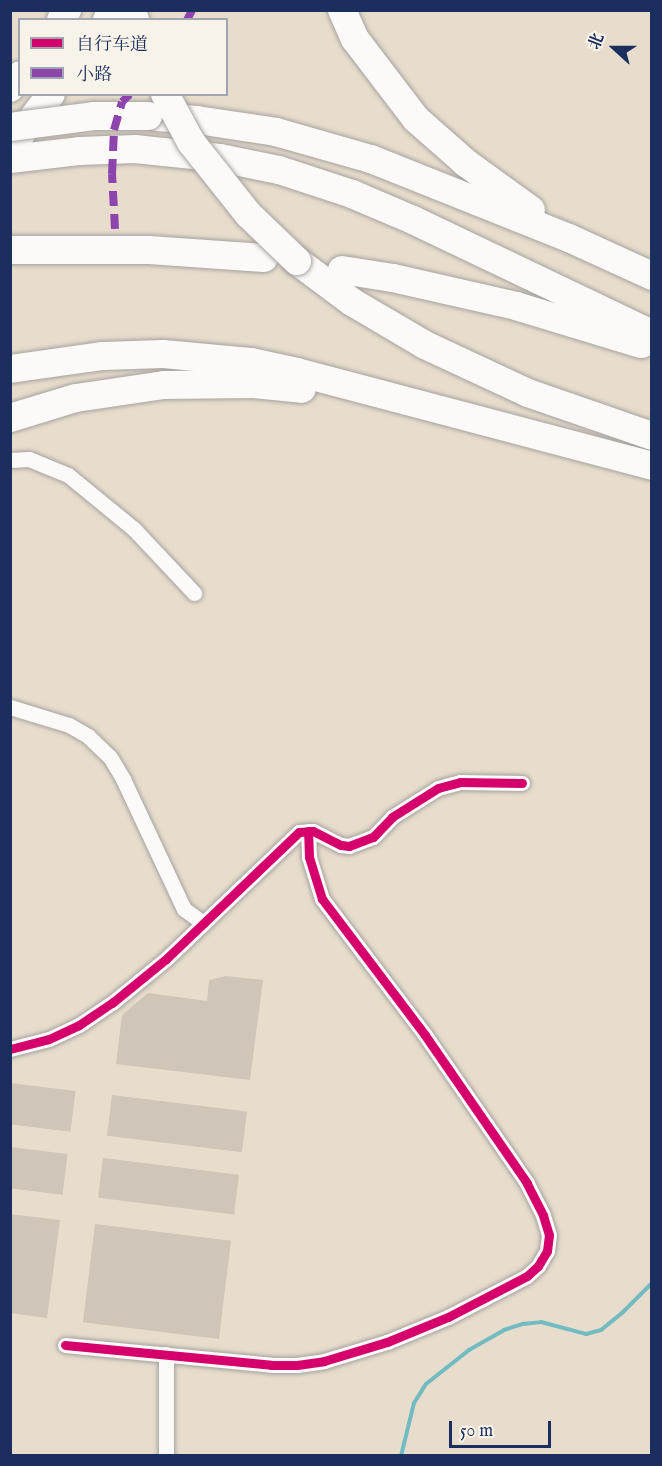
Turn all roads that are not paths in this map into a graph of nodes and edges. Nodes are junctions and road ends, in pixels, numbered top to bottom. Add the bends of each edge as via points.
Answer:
1 (342, 10) edge
2 (49, 96) edge
3 (166, 96) edge
4 (10, 127) edge
5 (10, 148) edge
6 (10, 159) edge
7 (569, 238) junction
8 (10, 250) edge
9 (264, 258) dead end
10 (342, 270) dead end
11 (651, 276) edge
12 (651, 334) edge
13 (651, 348) edge
14 (10, 369) edge
15 (406, 400) junction
16 (10, 418) edge
17 (651, 436) edge
18 (10, 460) edge
19 (651, 466) edge
20 (194, 593) dead end
21 (10, 707) edge
22 (522, 783) dead end
23 (308, 831) junction
24 (203, 923) junction
25 (10, 1049) edge
26 (65, 1345) dead end
27 (166, 1354) junction
28 (166, 1455) edge

1 - 7 highway via 355,39 416,118 466,163
2 - 5 highway
3 - 17 highway, bridge via 191,142 248,214 297,261 352,302 425,345 528,393
4 - 7 highway, bridge via 93,116 148,116 233,125 324,144
6 - 12 highway via 135,149 237,160 318,182 413,220
7 - 11 highway
8 - 9 highway via 149,250
10 - 13 highway via 516,306
14 - 15 highway via 103,356 210,357 297,372
15 - 16 highway via 254,384 164,385 76,398
15 - 19 highway
18 - 20 street via 29,459 68,475 134,529
21 - 24 street via 69,725 110,757 184,909
22 - 23 street via 460,782 438,788 392,817 372,837 349,846
23 - 24 street via 293,836
23 - 27 street via 309,857 322,899 411,1017 527,1183 549,1235 547,1251 538,1266 513,1285 422,1328 354,1353 284,1366
24 - 25 street via 156,967 79,1025 49,1039
26 - 27 street
27 - 28 street

